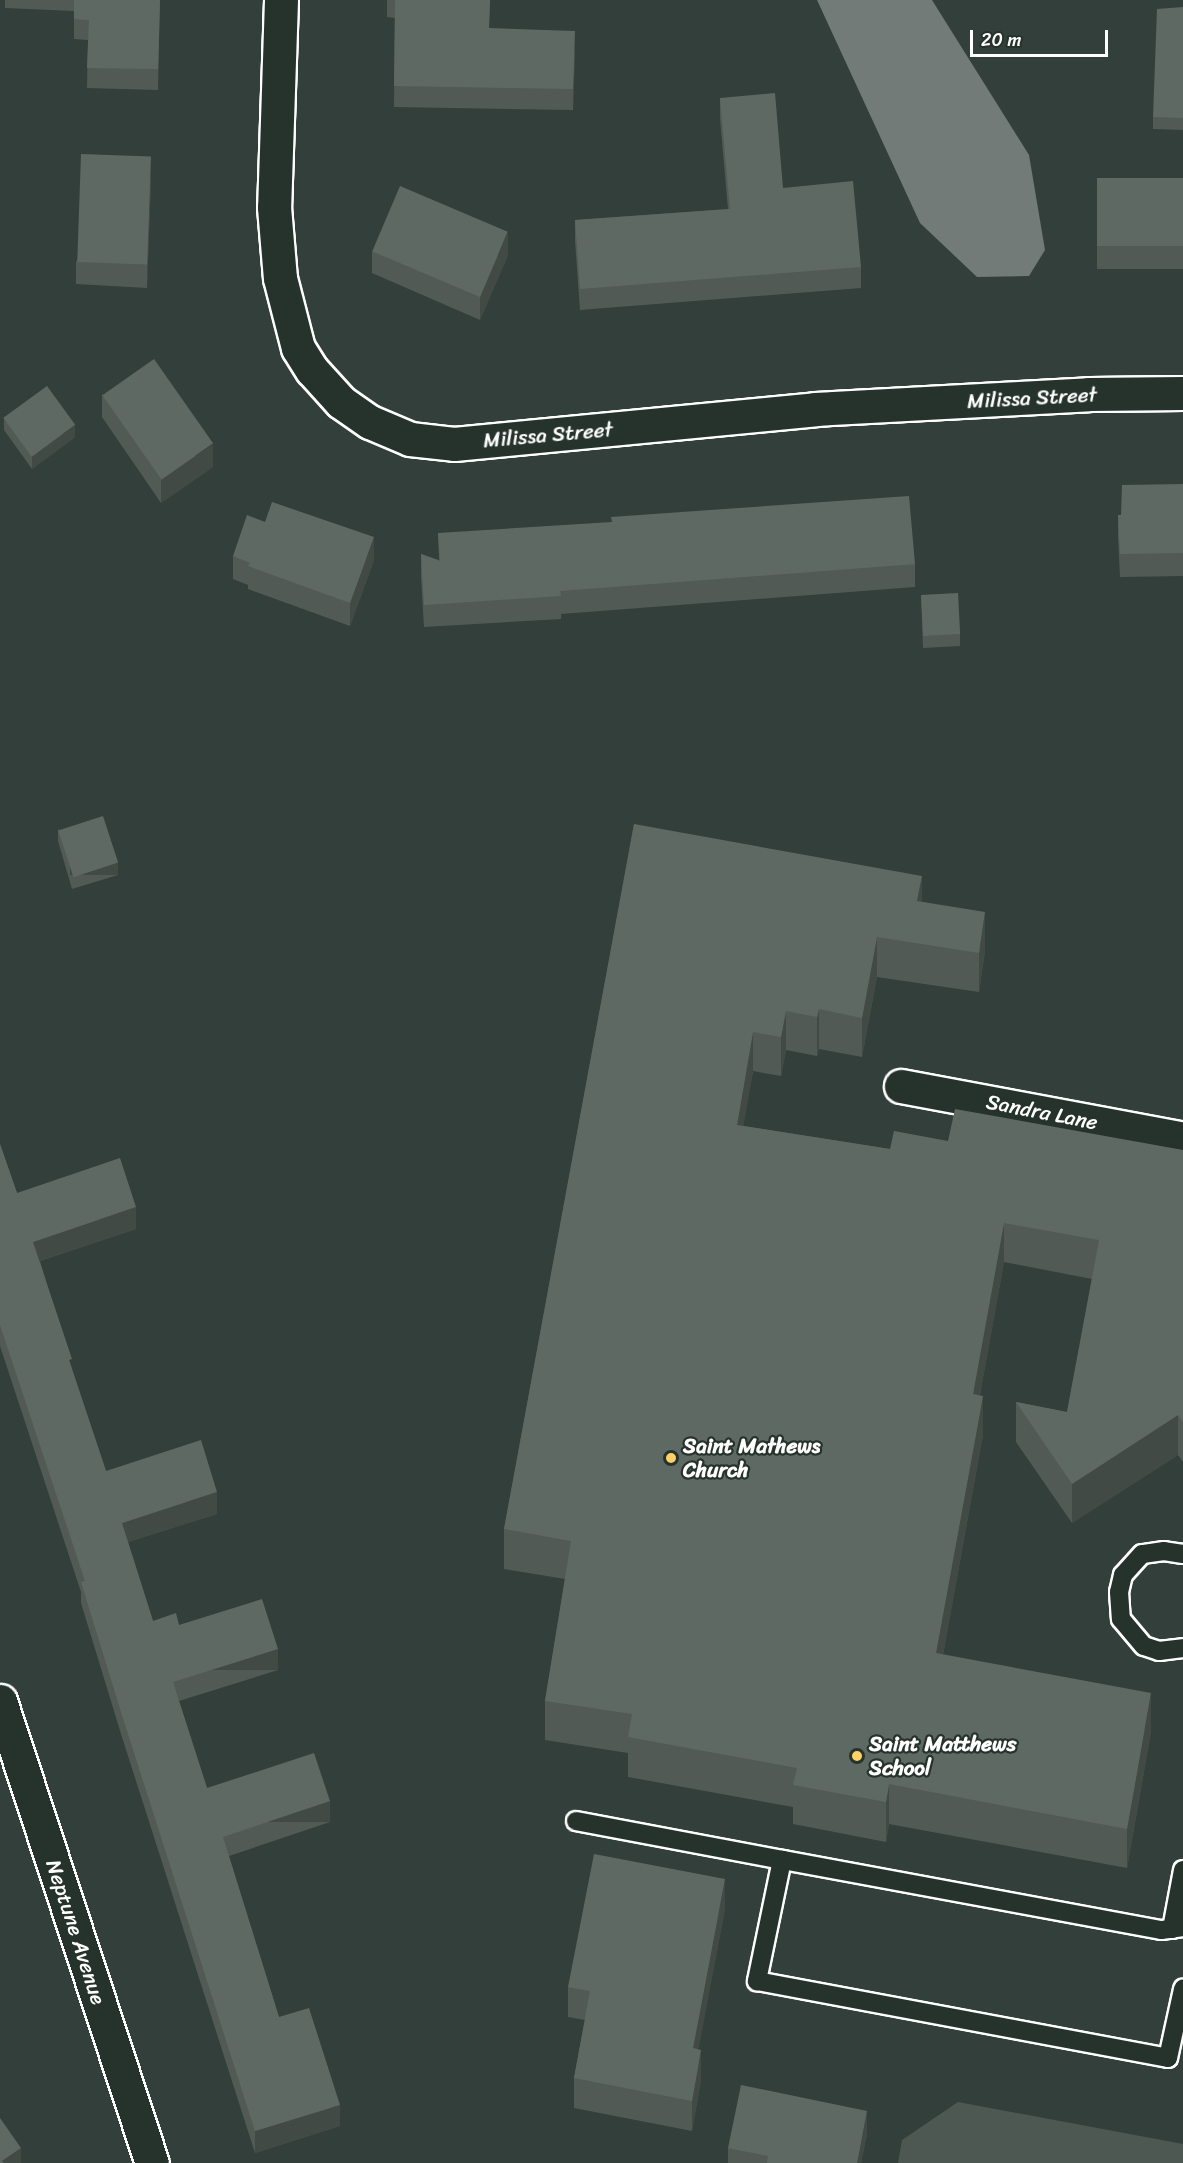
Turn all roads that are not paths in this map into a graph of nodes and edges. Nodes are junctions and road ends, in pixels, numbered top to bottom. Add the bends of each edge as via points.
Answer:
1 (281, 0) edge
2 (1183, 393) edge
3 (901, 1086) dead end
4 (1183, 1139) edge
5 (1183, 1554) edge
6 (1183, 1648) edge
7 (0, 1701) edge
8 (576, 1821) dead end
9 (782, 1860) junction
10 (1183, 1870) edge
11 (1178, 1928) edge
12 (1183, 1989) edge
13 (152, 2163) edge

1 - 2 street, Milissa Street via 274,207 280,278 298,348 341,402 370,422 411,439 454,444 815,409 1089,394
3 - 4 street, Sandra Lane
5 - 6 lane via 1143,1554 1123,1575 1119,1592 1121,1619 1144,1646 1159,1651
7 - 13 street, Neptune Avenue
8 - 9 lane
9 - 11 lane via 1161,1930
9 - 12 lane via 757,1981 1168,2058
10 - 11 lane

